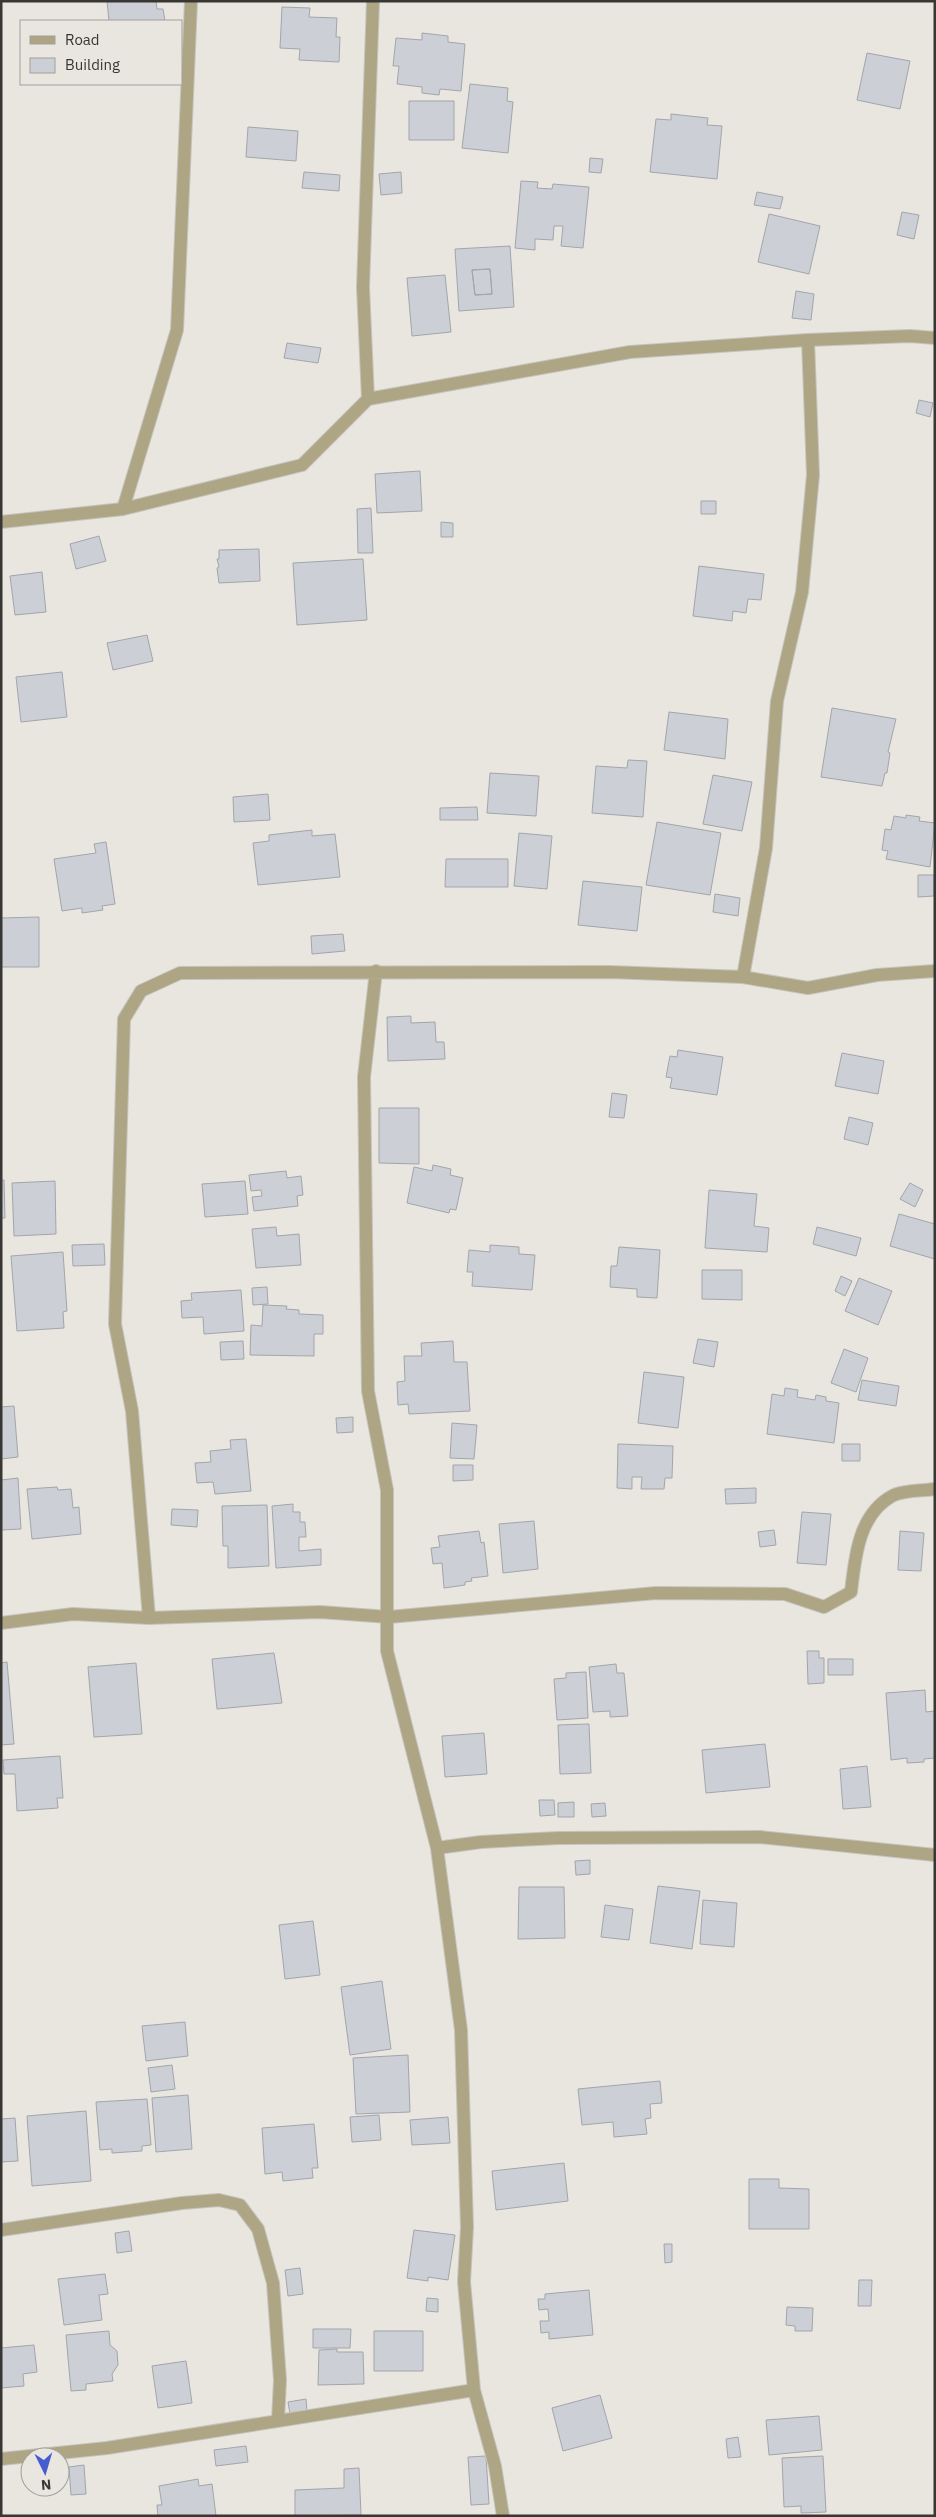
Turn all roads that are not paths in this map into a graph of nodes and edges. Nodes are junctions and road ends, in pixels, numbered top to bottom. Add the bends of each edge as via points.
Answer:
1 (191, 1) edge
2 (373, 1) edge
3 (935, 338) edge
4 (808, 340) junction
5 (368, 399) junction
6 (123, 509) junction
7 (1, 522) edge
8 (376, 971) junction
9 (935, 971) edge
10 (744, 978) junction
11 (935, 1489) edge
12 (389, 1617) junction
13 (149, 1618) junction
14 (1, 1622) edge
15 (437, 1848) junction
16 (935, 1855) edge
17 (1, 2230) edge
18 (474, 2390) junction
19 (278, 2420) junction
20 (1, 2459) edge
21 (503, 2516) edge

1 - 6 street via 177,330
2 - 5 street via 363,287
3 - 4 street
4 - 5 street via 630,352
4 - 10 street via 813,475 802,592 776,701 766,848
5 - 6 street via 302,465
6 - 7 street
8 - 10 street via 609,972
8 - 12 street via 364,1077 368,1391 387,1490
8 - 13 street via 180,973 141,992 124,1019 116,1324 132,1411
9 - 10 street via 877,975 808,988
11 - 12 street via 893,1496 866,1521 851,1592 824,1607 785,1594 656,1593
12 - 13 street via 320,1612
12 - 15 street via 388,1652
13 - 14 street via 73,1614
15 - 16 street via 558,1838 760,1836
15 - 18 street via 461,2030 467,2227 464,2282
17 - 19 street via 182,2203 219,2200 240,2205 258,2229 273,2283 280,2380
18 - 19 street
18 - 21 street via 495,2466
19 - 20 street via 107,2448

